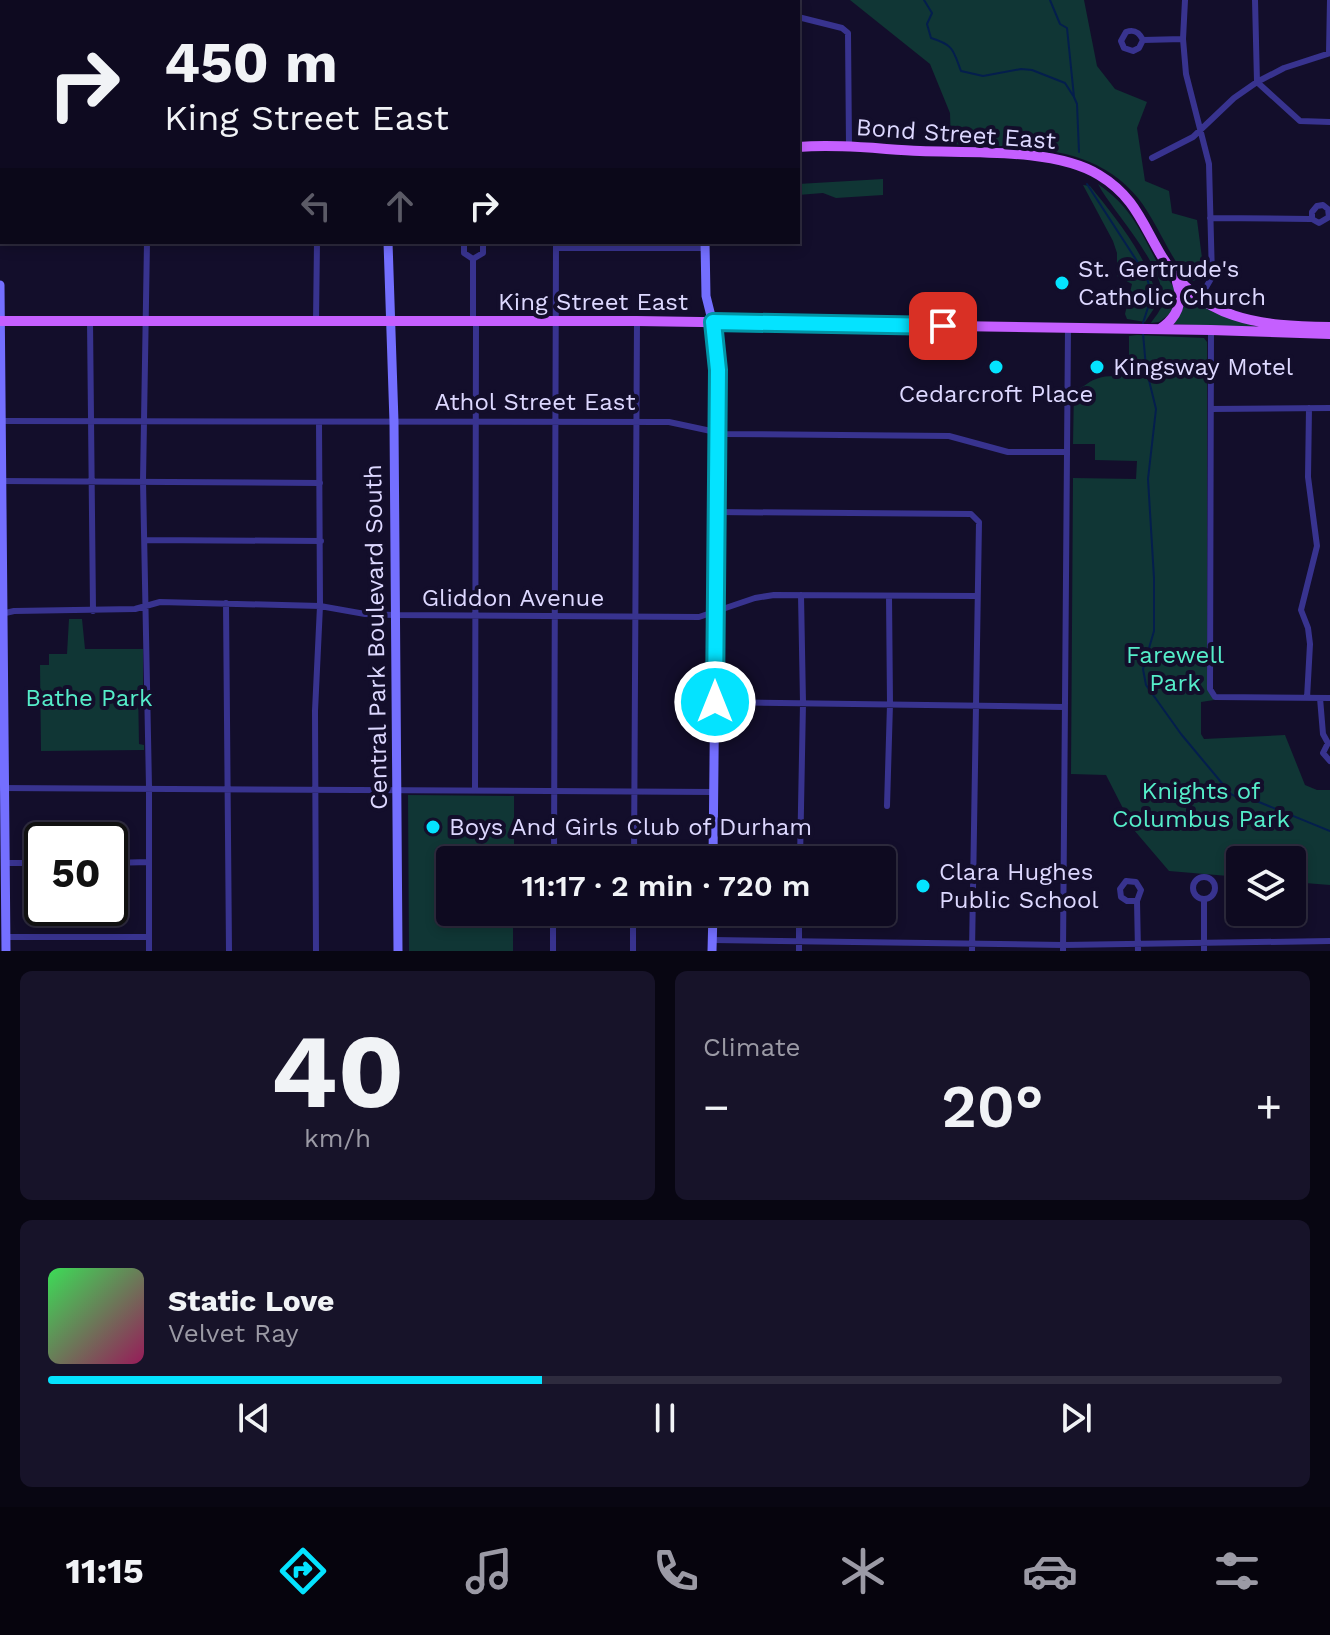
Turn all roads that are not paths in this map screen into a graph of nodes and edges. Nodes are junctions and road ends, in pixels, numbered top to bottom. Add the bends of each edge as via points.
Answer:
1 (1185, 0) edge
2 (1255, 0) edge
3 (1330, 0) edge
4 (800, 18) edge
5 (1183, 39) junction
6 (1143, 40) dead end
7 (1330, 53) edge
8 (1257, 82) junction
9 (1330, 122) edge
10 (1201, 130) junction
11 (849, 146) junction
12 (800, 147) edge
13 (1152, 158) dead end
14 (1210, 218) junction
15 (1312, 219) dead end
16 (147, 244) edge
17 (317, 244) edge
18 (388, 244) edge
19 (464, 244) edge
20 (483, 244) edge
21 (556, 245) edge
22 (705, 245) edge
23 (473, 259) junction
24 (1176, 277) junction
25 (0, 285) edge
26 (1194, 296) junction
27 (0, 321) edge
28 (90, 321) junction
29 (637, 321) junction
30 (145, 322) junction
31 (316, 322) junction
32 (475, 322) junction
33 (555, 322) junction
34 (713, 322) junction
35 (391, 323) junction
36 (1330, 327) edge
37 (1068, 328) junction
38 (1150, 330) junction
39 (1211, 330) junction
40 (1330, 334) edge
41 (1309, 408) junction
42 (1330, 408) edge
43 (1211, 409) junction
44 (1, 421) edge
45 (92, 421) junction
46 (556, 421) junction
47 (319, 422) junction
48 (394, 422) junction
49 (637, 422) junction
50 (144, 423) junction
51 (476, 423) junction
52 (716, 433) junction
53 (1066, 452) junction
54 (1, 481) edge
55 (92, 481) junction
56 (143, 481) junction
57 (320, 483) junction
58 (2, 496) edge
59 (715, 512) junction
60 (146, 540) junction
61 (321, 541) junction
62 (1, 544) edge
63 (801, 595) junction
64 (889, 596) junction
65 (976, 596) junction
66 (226, 603) junction
67 (146, 606) junction
68 (320, 606) junction
69 (93, 611) junction
70 (714, 613) junction
71 (2, 614) edge
72 (394, 615) junction
73 (475, 617) junction
74 (556, 617) junction
75 (635, 617) junction
76 (1307, 698) junction
77 (1320, 698) junction
78 (1330, 698) edge
79 (715, 702) junction
80 (803, 703) junction
81 (890, 704) junction
82 (976, 705) junction
83 (1064, 707) junction
84 (1329, 743) edge
85 (1330, 761) edge
86 (149, 787) junction
87 (2, 788) edge
88 (229, 788) junction
89 (315, 789) junction
90 (398, 789) junction
91 (475, 790) junction
92 (555, 790) junction
93 (634, 791) junction
94 (714, 792) junction
95 (887, 806) dead end
96 (554, 846) edge
97 (634, 846) edge
98 (713, 846) edge
99 (800, 846) edge
100 (149, 862) junction
101 (5, 863) junction
102 (24, 863) edge
103 (128, 863) edge
104 (1204, 899) dead end
105 (1137, 901) dead end
106 (553, 926) edge
107 (633, 926) edge
108 (713, 926) edge
109 (799, 926) edge
110 (5, 937) junction
111 (149, 937) junction
112 (887, 941) junction
113 (1330, 941) edge
114 (799, 942) junction
115 (1268, 942) junction
116 (712, 946) edge
117 (972, 947) edge
118 (1204, 947) edge
119 (1063, 948) edge
120 (1138, 948) edge
121 (6, 951) edge
122 (149, 951) edge
123 (229, 951) edge
124 (316, 951) edge
125 (398, 951) edge
126 (553, 951) edge
127 (633, 951) edge
128 (799, 951) edge
129 (887, 951) edge
130 (1268, 951) edge

1 - 5 street
2 - 8 street
3 - 7 street
4 - 11 street via 848,33
5 - 6 street
5 - 10 street
7 - 8 street
8 - 9 street via 1300,121
8 - 10 street
10 - 13 street
10 - 14 street via 1209,166
11 - 12 main road, Bond Street East
11 - 24 main road, Bond Street East via 1033,156 1082,167 1109,181 1138,210
14 - 15 street
14 - 26 street via 1212,277
16 - 30 street
17 - 31 street
18 - 35 main road, Central Park Boulevard South
19 - 23 street via 464,253
20 - 23 street via 483,253
21 - 22 street
21 - 33 street
22 - 34 main road via 706,296
23 - 32 street
24 - 26 main road, Bond Street East
24 - 38 main road via 1177,311 1171,322
25 - 27 main road
26 - 36 main road, Bond Street East via 1254,322
27 - 28 main road, King Street East
27 - 44 main road
28 - 30 main road, King Street East
28 - 45 street
29 - 33 main road, King Street East
29 - 34 main road, King Street East
29 - 49 street
30 - 31 main road, King Street East
30 - 50 street
31 - 35 main road, King Street East
32 - 33 main road, King Street East
32 - 35 main road, King Street East
32 - 51 street
33 - 46 street
34 - 37 main road, King Street East
34 - 52 main road
35 - 48 main road, Central Park Boulevard South
37 - 38 main road, King Street East
37 - 53 street
38 - 39 main road, King Street East
39 - 40 main road, King Street East
39 - 43 street
41 - 42 street
41 - 43 street
41 - 76 street via 1308,477 1317,546 1301,610 1310,644
43 - 76 street via 1210,689 1215,697
44 - 45 street, Athol Street East
44 - 54 main road
45 - 50 street, Athol Street East
45 - 55 street
46 - 49 street, Athol Street East
46 - 51 street, Athol Street East
46 - 74 street
47 - 48 street, Athol Street East
47 - 50 street, Athol Street East
47 - 57 street
48 - 51 street, Athol Street East
48 - 72 main road, Central Park Boulevard South
49 - 52 street, Athol Street East via 676,423
49 - 75 street
50 - 56 street
51 - 73 street
52 - 53 street, Athol Street East via 949,436 1008,452
52 - 59 main road
53 - 83 street
54 - 55 street
54 - 58 main road
55 - 56 street
55 - 69 street
56 - 57 street
56 - 60 street
57 - 61 street
58 - 62 main road
59 - 65 street via 971,514 979,522
59 - 70 main road
60 - 61 street
60 - 67 street
61 - 68 street
62 - 71 main road
63 - 64 street, Gliddon Avenue
63 - 70 street, Gliddon Avenue via 764,596
63 - 80 street
64 - 65 street, Gliddon Avenue
64 - 81 street
65 - 82 street
66 - 67 street, Gliddon Avenue
66 - 68 street, Gliddon Avenue
66 - 88 street
67 - 69 street, Gliddon Avenue
67 - 86 street
68 - 72 street, Gliddon Avenue
68 - 89 street
69 - 71 street, Gliddon Avenue
70 - 75 street, Gliddon Avenue
70 - 79 main road
71 - 87 main road
72 - 73 street, Gliddon Avenue
72 - 90 main road, Central Park Boulevard South
73 - 74 street, Gliddon Avenue
73 - 91 street
74 - 75 street, Gliddon Avenue
74 - 92 street
75 - 93 street
76 - 77 street
77 - 78 street
77 - 84 street via 1323,734
79 - 80 street
79 - 94 main road
80 - 81 street
80 - 99 street
81 - 82 street
81 - 95 street
82 - 83 street
82 - 117 street
83 - 119 street
84 - 85 street via 1323,753
86 - 87 street
86 - 88 street
86 - 100 street
87 - 101 main road
88 - 89 street
88 - 123 street
89 - 90 street
89 - 124 street
90 - 91 street
90 - 125 main road, Central Park Boulevard South
91 - 92 street
92 - 93 street
92 - 96 street
93 - 94 street
93 - 97 street
94 - 98 main road
100 - 103 street
100 - 111 street
101 - 102 street
101 - 110 main road
104 - 118 street
105 - 120 street
106 - 126 street
107 - 127 street
108 - 116 main road
109 - 114 street
110 - 111 street
110 - 121 main road
111 - 122 street
112 - 114 street
112 - 117 street
112 - 129 street
113 - 115 street
114 - 116 street
114 - 128 street
115 - 118 street
115 - 130 street
117 - 119 street
118 - 120 street
119 - 120 street

